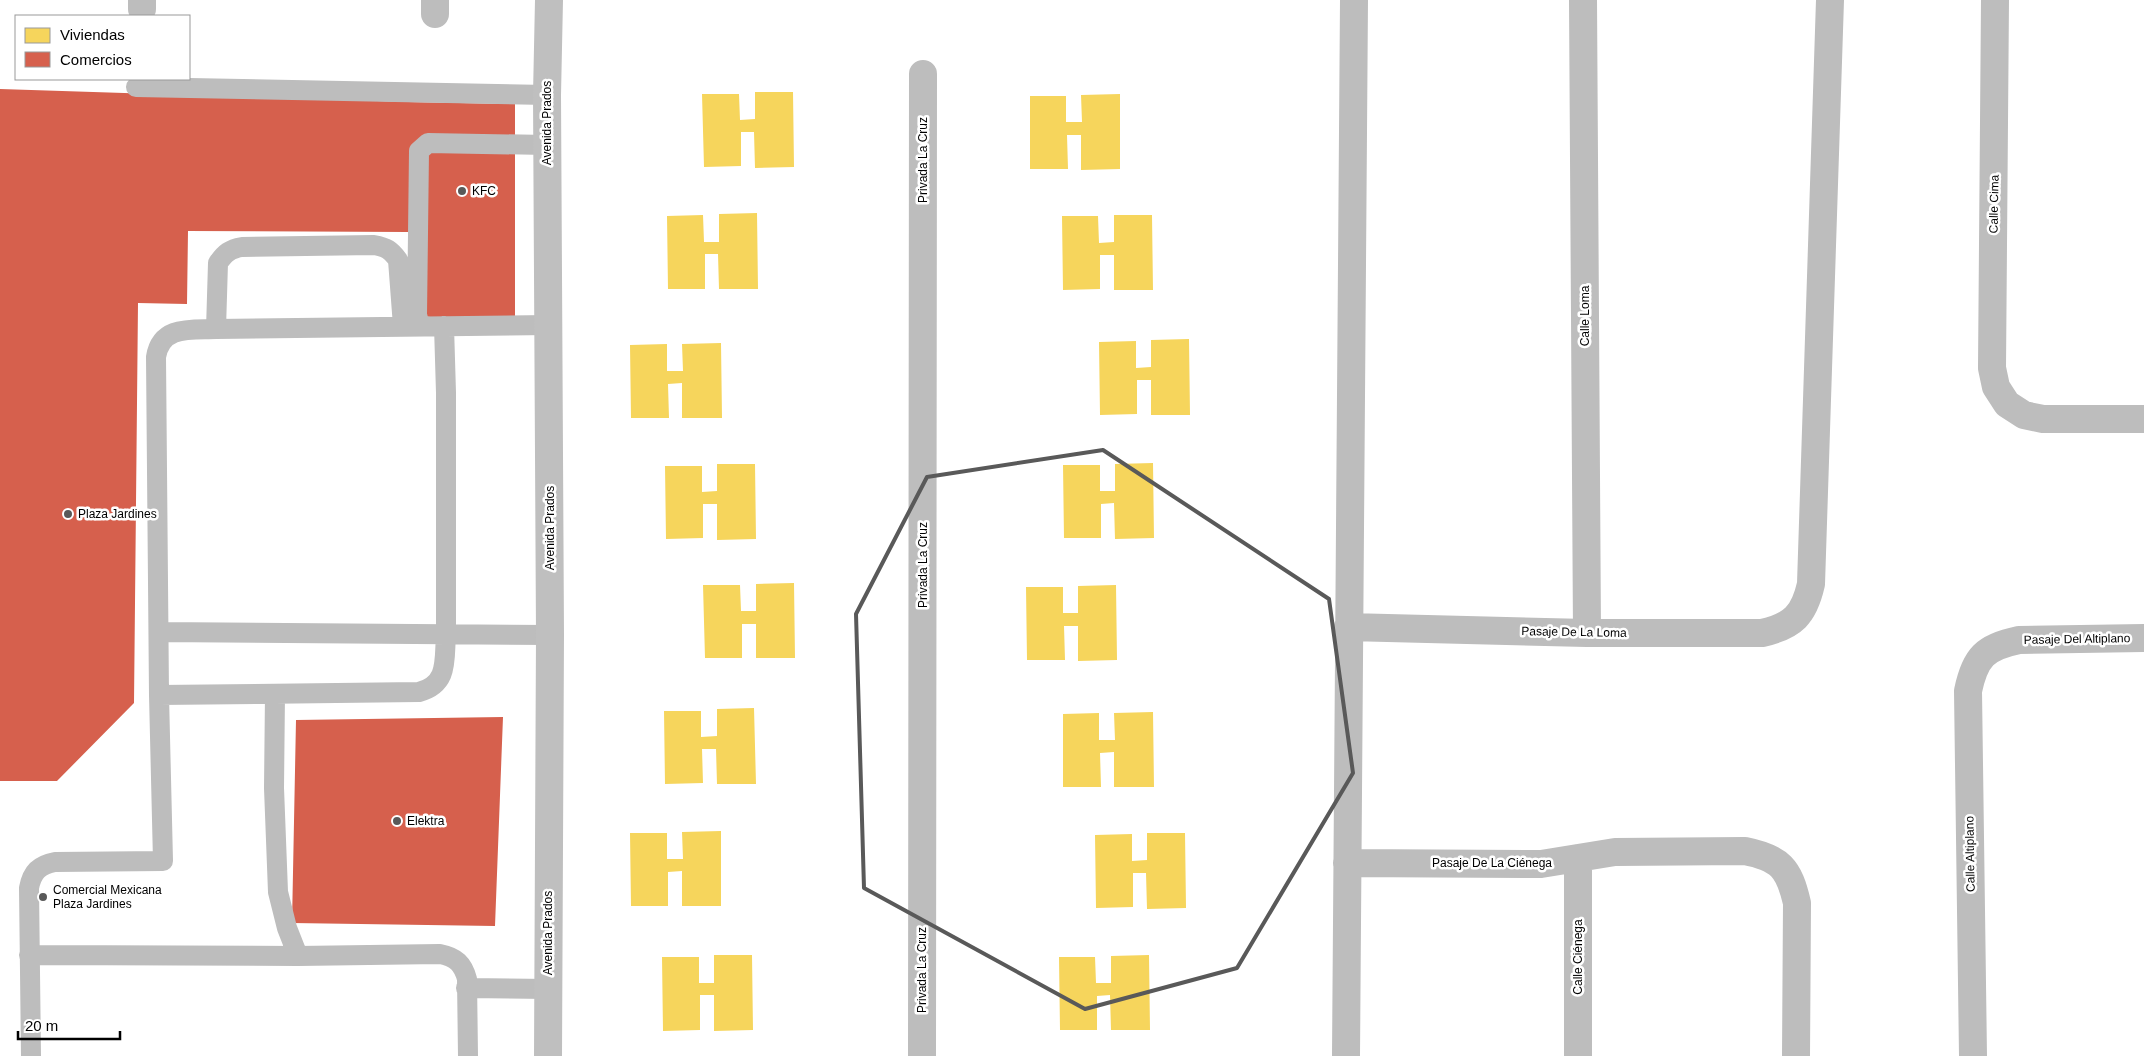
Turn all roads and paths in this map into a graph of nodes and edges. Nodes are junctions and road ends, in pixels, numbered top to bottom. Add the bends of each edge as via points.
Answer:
1 (548, 0) edge
2 (1354, 0) edge
3 (1583, 0) edge
4 (1830, 0) edge
5 (1996, 0) edge
6 (923, 74) dead end
7 (136, 87) dead end
8 (547, 95) junction
9 (547, 145) junction
10 (549, 325) junction
11 (412, 326) junction
12 (444, 326) junction
13 (216, 329) junction
14 (2144, 419) edge
15 (1348, 627) junction
16 (159, 632) junction
17 (1587, 633) junction
18 (446, 634) junction
19 (550, 635) junction
20 (2144, 638) edge
21 (1983, 655) joint
22 (275, 694) junction
23 (159, 695) junction
24 (1578, 858) junction
25 (1347, 863) junction
26 (29, 955) junction
27 (298, 956) junction
28 (466, 988) junction
29 (548, 989) junction
30 (31, 1056) edge
31 (468, 1056) edge
32 (548, 1056) edge
33 (922, 1056) edge
34 (1346, 1056) edge
35 (1578, 1056) edge
36 (1796, 1056) edge
37 (1974, 1056) edge

1 - 8 main road, Avenida Prados
2 - 15 street
3 - 17 street, Calle Loma
4 - 17 street, Pasaje De La Loma via 1811,584 1807,602 1797,618 1780,629 1762,633
5 - 14 street, Calle Cima via 1992,368 1996,387 2007,404 2024,415 2043,419
6 - 33 street, Privada La Cruz
7 - 8 lane
8 - 9 main road, Avenida Prados
9 - 10 main road, Avenida Prados
9 - 11 lane via 428,143 419,151 416,315
10 - 12 lane
10 - 19 main road, Avenida Prados
11 - 12 lane
11 - 13 lane
11 - 13 lane via 398,260 384,246 242,247 232,249 218,263
12 - 18 lane
13 - 16 lane via 171,333 158,347
15 - 17 street, Pasaje De La Loma
15 - 25 street
16 - 18 lane
16 - 23 lane
18 - 19 lane
18 - 22 lane via 441,677 428,690
19 - 29 main road, Avenida Prados
20 - 21 street, Pasaje Del Altiplano via 2019,640 1999,644
21 - 37 street, Calle Altiplano via 1972,671 1968,690
22 - 23 lane
22 - 27 lane via 278,892
23 - 26 lane via 163,861 54,862 36,870 29,888
24 - 25 street, Pasaje De La Ciénega via 1542,864
24 - 35 street, Calle Ciénega
24 - 36 street, Pasaje De La Ciénega via 1615,852 1745,852 1765,855 1782,866 1793,883 1797,902
25 - 34 street
26 - 27 lane
26 - 30 lane
27 - 28 lane via 451,956 464,970
28 - 29 lane
28 - 31 lane
29 - 32 main road, Avenida Prados

